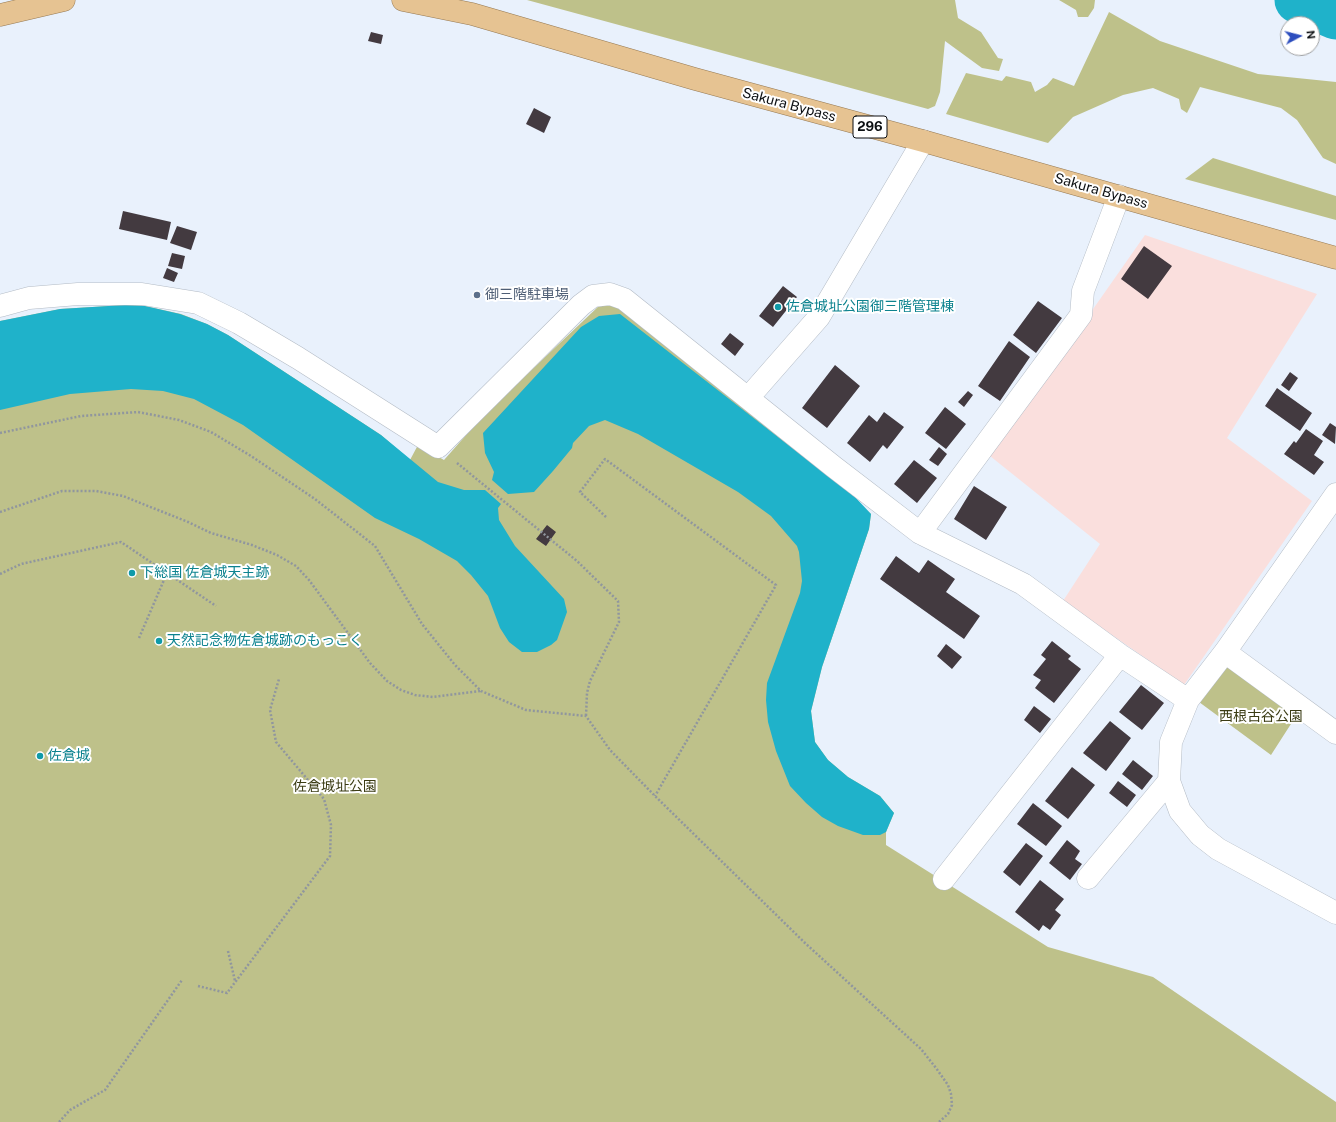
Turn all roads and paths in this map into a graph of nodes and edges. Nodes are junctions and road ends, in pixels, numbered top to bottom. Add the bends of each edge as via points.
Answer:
1 (64, 0) edge
2 (403, 0) edge
3 (0, 15) edge
4 (923, 141) junction
5 (1119, 196) junction
6 (1336, 258) edge
7 (0, 306) edge
8 (748, 398) junction
9 (0, 433) edge
10 (438, 447) junction
11 (1336, 494) edge
12 (0, 512) edge
13 (606, 517) dead end
14 (920, 533) junction
15 (167, 573) junction
16 (0, 574) edge
17 (216, 606) dead end
18 (139, 638) dead end
19 (1224, 652) junction
20 (1120, 655) junction
21 (279, 679) dead end
22 (481, 691) junction
23 (1188, 700) junction
24 (586, 716) junction
25 (1336, 732) edge
26 (1169, 781) junction
27 (655, 796) junction
28 (1088, 878) dead end
29 (944, 880) dead end
30 (1336, 913) edge
31 (228, 951) dead end
32 (182, 980) dead end
33 (235, 981) junction
34 (198, 986) dead end
35 (59, 1122) edge
36 (939, 1122) edge

1 - 3 highway
2 - 4 highway, Sakura Bypass / 296 via 472,14 695,79
4 - 5 highway, Sakura Bypass / 296
4 - 8 street via 818,316
5 - 6 highway, Sakura Bypass / 296
5 - 14 street via 1083,291 1081,315
7 - 10 street via 29,298 78,294 142,294 198,303 239,323 291,354
8 - 10 street via 624,299 610,294 593,296
8 - 14 street
9 - 22 path via 81,416 138,412 179,420 211,432 315,499 375,546 422,624 455,665
10 - 24 path via 577,561 618,601 619,622 590,681
11 - 19 street
12 - 22 path via 62,491 96,491 123,496 211,533 264,550 296,566 370,663 386,681 401,690 433,697
13 - 27 path via 580,492 605,459 776,585
14 - 20 street via 1023,584
15 - 16 path via 121,542 21,564
15 - 17 path
15 - 18 path
19 - 23 street
19 - 25 street
20 - 23 street
20 - 29 street
21 - 33 path via 270,710 276,742 324,799 331,825 330,856
22 - 24 path via 526,710
23 - 26 street via 1171,742
24 - 27 path via 610,750
26 - 28 street
26 - 30 street via 1180,810 1200,835 1218,849
27 - 36 path via 805,943 925,1054 948,1085 951,1094 952,1105 948,1114
31 - 33 path
32 - 35 path via 105,1090 70,1110
33 - 34 path via 226,993

